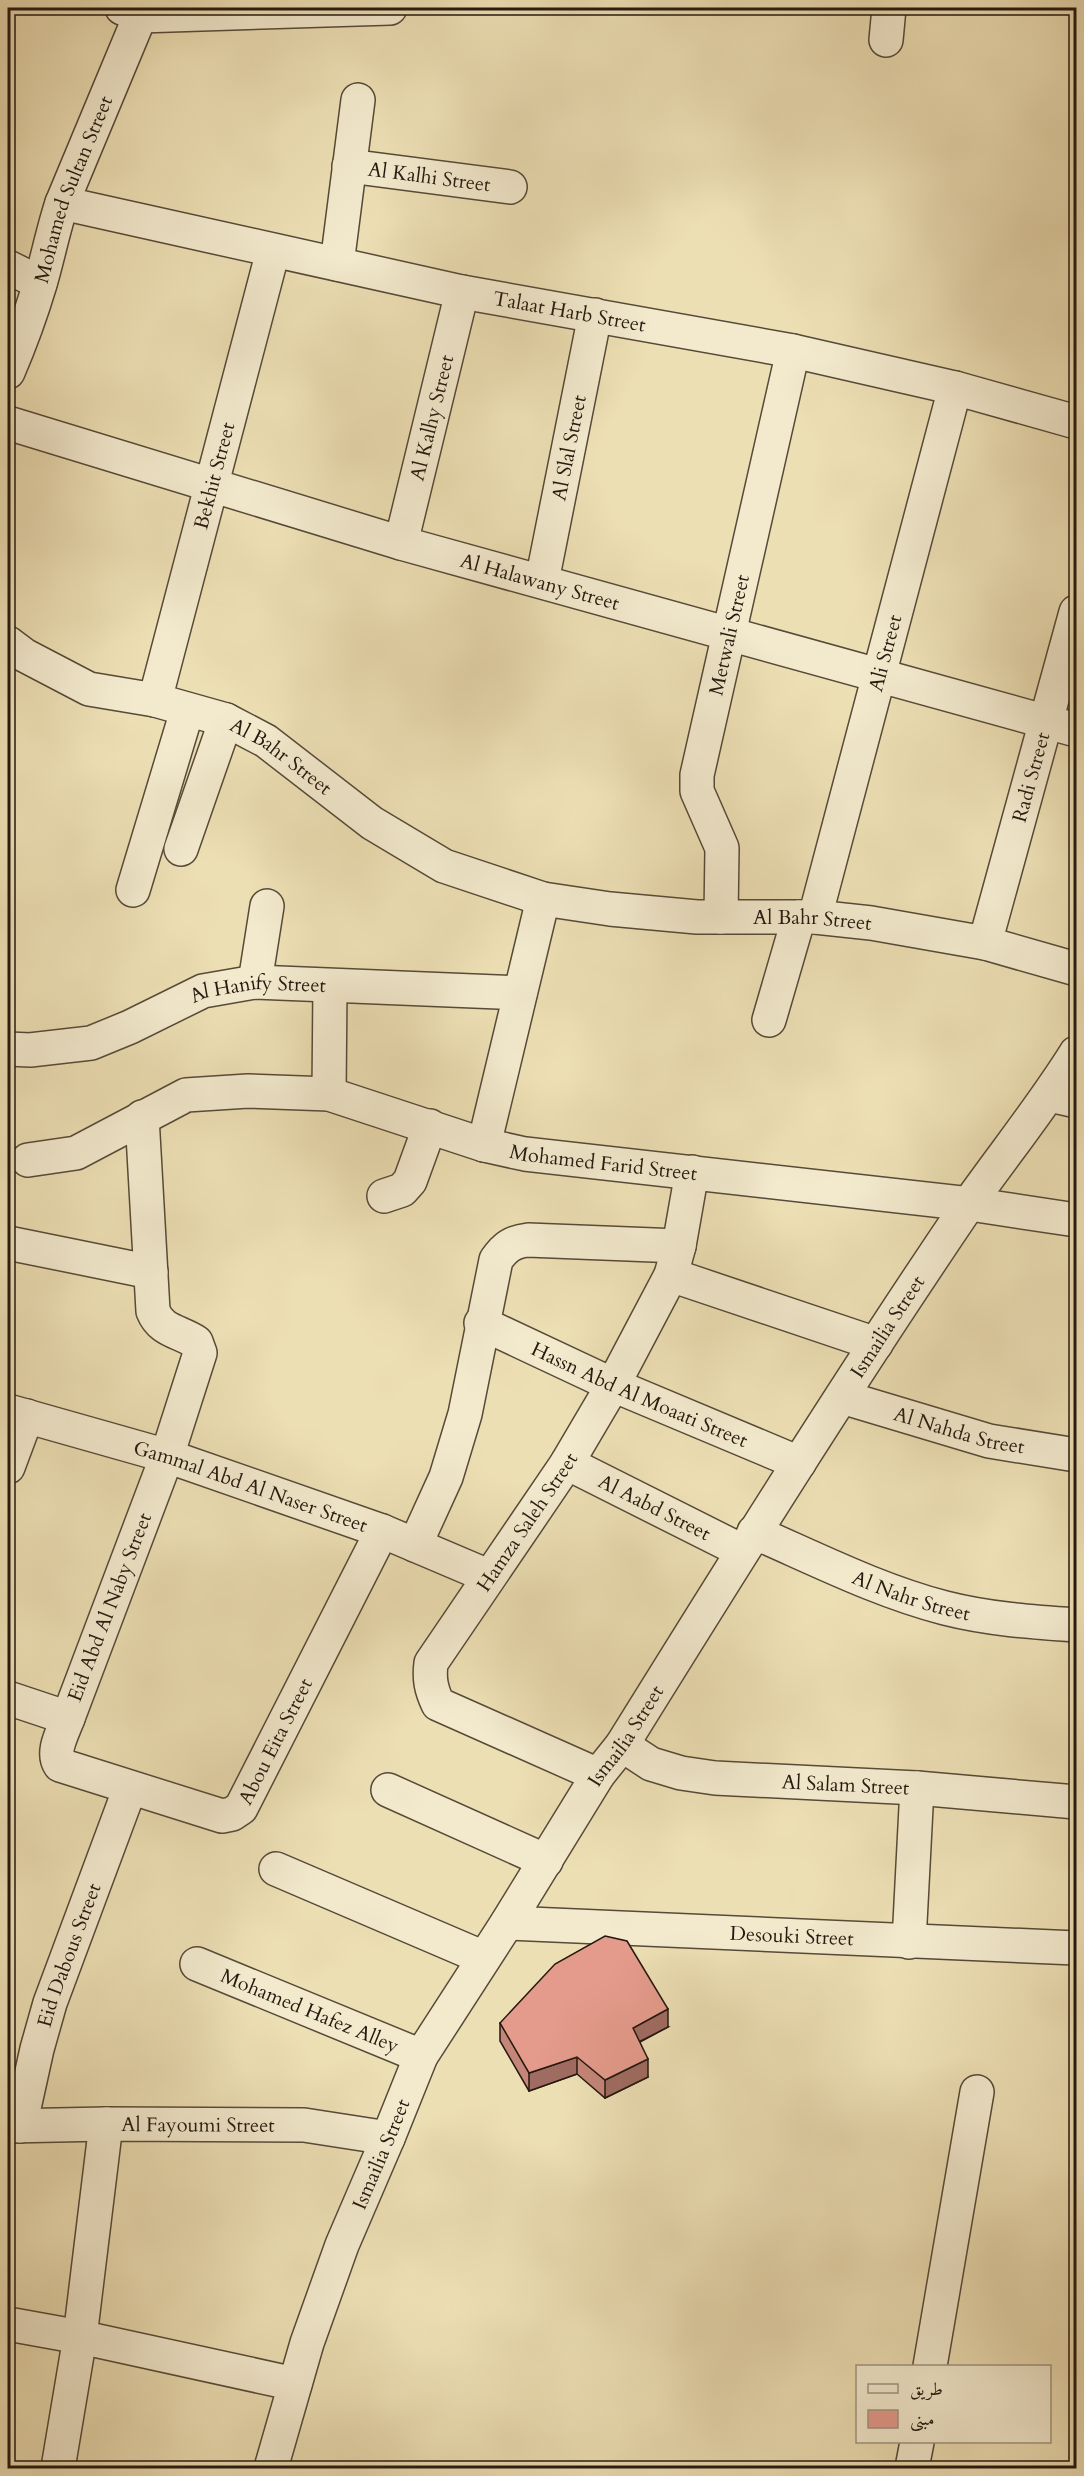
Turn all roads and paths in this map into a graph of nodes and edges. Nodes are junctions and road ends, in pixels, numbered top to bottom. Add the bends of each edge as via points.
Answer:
1 (390, 8) edge
2 (889, 8) edge
3 (309, 9) edge
4 (134, 10) edge
5 (886, 39) dead end
6 (358, 100) dead end
7 (349, 166) junction
8 (510, 187) dead end
9 (62, 203) junction
10 (273, 251) junction
11 (337, 264) junction
12 (8, 267) edge
13 (40, 283) junction
14 (462, 292) junction
15 (595, 315) junction
16 (793, 351) junction
17 (8, 372) edge
18 (955, 388) junction
19 (1077, 422) edge
20 (8, 423) edge
21 (212, 485) junction
22 (401, 543) junction
23 (542, 581) junction
24 (1077, 612) edge
25 (728, 632) junction
26 (13, 656) edge
27 (879, 675) junction
28 (155, 700) junction
29 (187, 711) junction
30 (226, 720) junction
31 (1062, 726) edge
32 (181, 849) dead end
33 (133, 890) dead end
34 (543, 899) junction
35 (267, 906) dead end
36 (721, 917) junction
37 (807, 917) junction
38 (985, 943) junction
39 (1077, 969) edge
40 (255, 981) junction
41 (330, 986) junction
42 (520, 993) junction
43 (769, 1020) dead end
44 (8, 1049) edge
45 (1077, 1053) edge
46 (329, 1094) junction
47 (1063, 1098) edge
48 (142, 1117) junction
49 (430, 1126) junction
50 (484, 1144) junction
51 (28, 1160) dead end
52 (692, 1172) junction
53 (384, 1196) dead end
54 (970, 1204) junction
55 (1077, 1220) edge
56 (8, 1243) edge
57 (675, 1260) junction
58 (151, 1272) junction
59 (481, 1323) junction
60 (876, 1344) junction
61 (613, 1385) junction
62 (842, 1397) junction
63 (17, 1414) edge
64 (1077, 1455) edge
65 (167, 1456) junction
66 (567, 1463) junction
67 (799, 1464) junction
68 (8, 1467) edge
69 (382, 1531) junction
70 (748, 1542) junction
71 (415, 1545) junction
72 (489, 1576) junction
73 (1077, 1625) edge
74 (8, 1698) edge
75 (68, 1718) junction
76 (622, 1745) junction
77 (56, 1760) joint
78 (598, 1775) junction
79 (130, 1788) junction
80 (917, 1788) junction
81 (388, 1790) dead end
82 (1077, 1802) edge
83 (546, 1861) junction
84 (276, 1869) dead end
85 (507, 1923) junction
86 (909, 1942) junction
87 (1077, 1948) edge
88 (484, 1958) junction
89 (197, 1964) dead end
90 (421, 2056) junction
91 (977, 2092) dead end
92 (106, 2124) junction
93 (14, 2126) edge
94 (388, 2138) junction
95 (8, 2324) edge
96 (80, 2337) junction
97 (930, 2365) edge
98 (295, 2384) junction
99 (917, 2443) edge
100 (58, 2469) edge
101 (271, 2469) edge
102 (912, 2469) edge

1 - 3 street
2 - 5 street
3 - 4 street
4 - 9 street, Mohamed Sultan Street
6 - 7 street
7 - 8 street, Al Kalhi Street
7 - 11 street
9 - 10 street, Talaat Harb Street
9 - 13 street, Mohamed Sultan Street
10 - 11 street, Talaat Harb Street
10 - 21 street, Bekhit Street
11 - 14 street, Talaat Harb Street
12 - 13 street
13 - 17 street, Mohamed Sultan Street
14 - 15 street, Talaat Harb Street
14 - 22 street, Al Kalhy Street
15 - 16 street, Talaat Harb Street
15 - 23 street, Al Slal Street
16 - 18 street, Talaat Harb Street
16 - 25 street, Metwali Street
18 - 19 street, Talaat Harb Street
18 - 27 street, Ali Street
20 - 21 street, Al Halawany Street
21 - 22 street, Al Halawany Street
21 - 28 street, Bekhit Street
22 - 23 street, Al Halawany Street
23 - 25 street, Al Halawany Street
24 - 31 street, Radi Street
25 - 27 street, Al Halawany Street
25 - 36 street, Metwali Street via 697,775 697,791 722,848
26 - 28 street, Al Bahr Street via 89,689
27 - 31 street, Al Halawany Street
27 - 37 street, Ali Street
28 - 29 street, Al Bahr Street
29 - 30 street, Al Bahr Street
29 - 33 street
30 - 32 street
30 - 34 street, Al Bahr Street via 266,741 372,823 444,866
31 - 38 street, Radi Street
34 - 36 street, Al Bahr Street via 610,909
34 - 42 street
35 - 40 street
36 - 37 street, Al Bahr Street
37 - 38 street, Al Bahr Street via 871,923
37 - 43 street, Ali Street
38 - 39 street, Al Bahr Street
40 - 41 street, Al Hanify Street
40 - 44 street, Al Hanify Street via 203,991 91,1043
41 - 42 street, Al Hanify Street
41 - 46 street
42 - 50 street
45 - 47 street, Ismailia Street
46 - 48 street, Mohamed Farid Street via 248,1091 186,1095
46 - 49 street, Mohamed Farid Street
47 - 54 street, Ismailia Street
48 - 51 street, Mohamed Farid Street via 76,1153
48 - 58 street
49 - 50 street, Mohamed Farid Street
49 - 53 street via 410,1181 402,1190
50 - 52 street, Mohamed Farid Street via 525,1154
52 - 54 street, Mohamed Farid Street
52 - 57 street, Hamza Saleh Street
54 - 55 street, Mohamed Farid Street
54 - 60 street, Ismailia Street
56 - 58 street
57 - 59 street via 515,1241 496,1260
57 - 60 street
57 - 61 street, Hamza Saleh Street
58 - 65 street, Eid Abd Al Naby Street via 153,1311 158,1322 196,1342 200,1353
59 - 61 street, Hassn Abd Al Moaati Street
59 - 71 street via 465,1414 446,1477
60 - 62 street, Ismailia Street
61 - 66 street, Hamza Saleh Street
61 - 67 street, Hassn Abd Al Moaati Street
62 - 64 street, Al Nahda Street via 990,1441
62 - 67 street, Ismailia Street
63 - 65 street, Gammal Abd Al Naser Street
63 - 68 street
65 - 69 street, Gammal Abd Al Naser Street
65 - 75 street, Eid Abd Al Naby Street
66 - 70 street, Al Aabd Street
66 - 72 street, Hamza Saleh Street
67 - 70 street, Ismailia Street
69 - 71 street, Gammal Abd Al Naser Street
69 - 79 street, Abou Eita Street via 240,1808 222,1816
70 - 73 street, Al Nahr Street via 946,1608 1005,1620
70 - 76 street, Ismailia Street
71 - 72 street, Gammal Abd Al Naser Street
72 - 78 street, Hamza Saleh Street via 431,1663 431,1690 438,1704
74 - 75 street
75 - 77 street, Eid Abd Al Naby Street
76 - 78 street, Ismailia Street
76 - 80 street, Al Salam Street via 651,1764 715,1778
77 - 79 street, Abou Eita Street via 60,1765
78 - 83 street, Ismailia Street
79 - 93 street, Eid Dabous Street via 50,2002
80 - 82 street, Al Salam Street
80 - 86 street
81 - 83 street
83 - 85 street, Ismailia Street
84 - 88 street
85 - 86 street, Desouki Street
85 - 88 street, Ismailia Street
86 - 87 street, Desouki Street
88 - 90 street, Ismailia Street
89 - 90 street, Mohamed Hafez Alley
90 - 94 street, Ismailia Street
91 - 97 street
92 - 93 street, Al Fayoumi Street
92 - 94 street, Al Fayoumi Street via 304,2125
92 - 96 street
94 - 98 street, Ismailia Street via 342,2245
95 - 96 street
96 - 98 street
96 - 100 street
98 - 101 street, Ismailia Street
99 - 102 street

